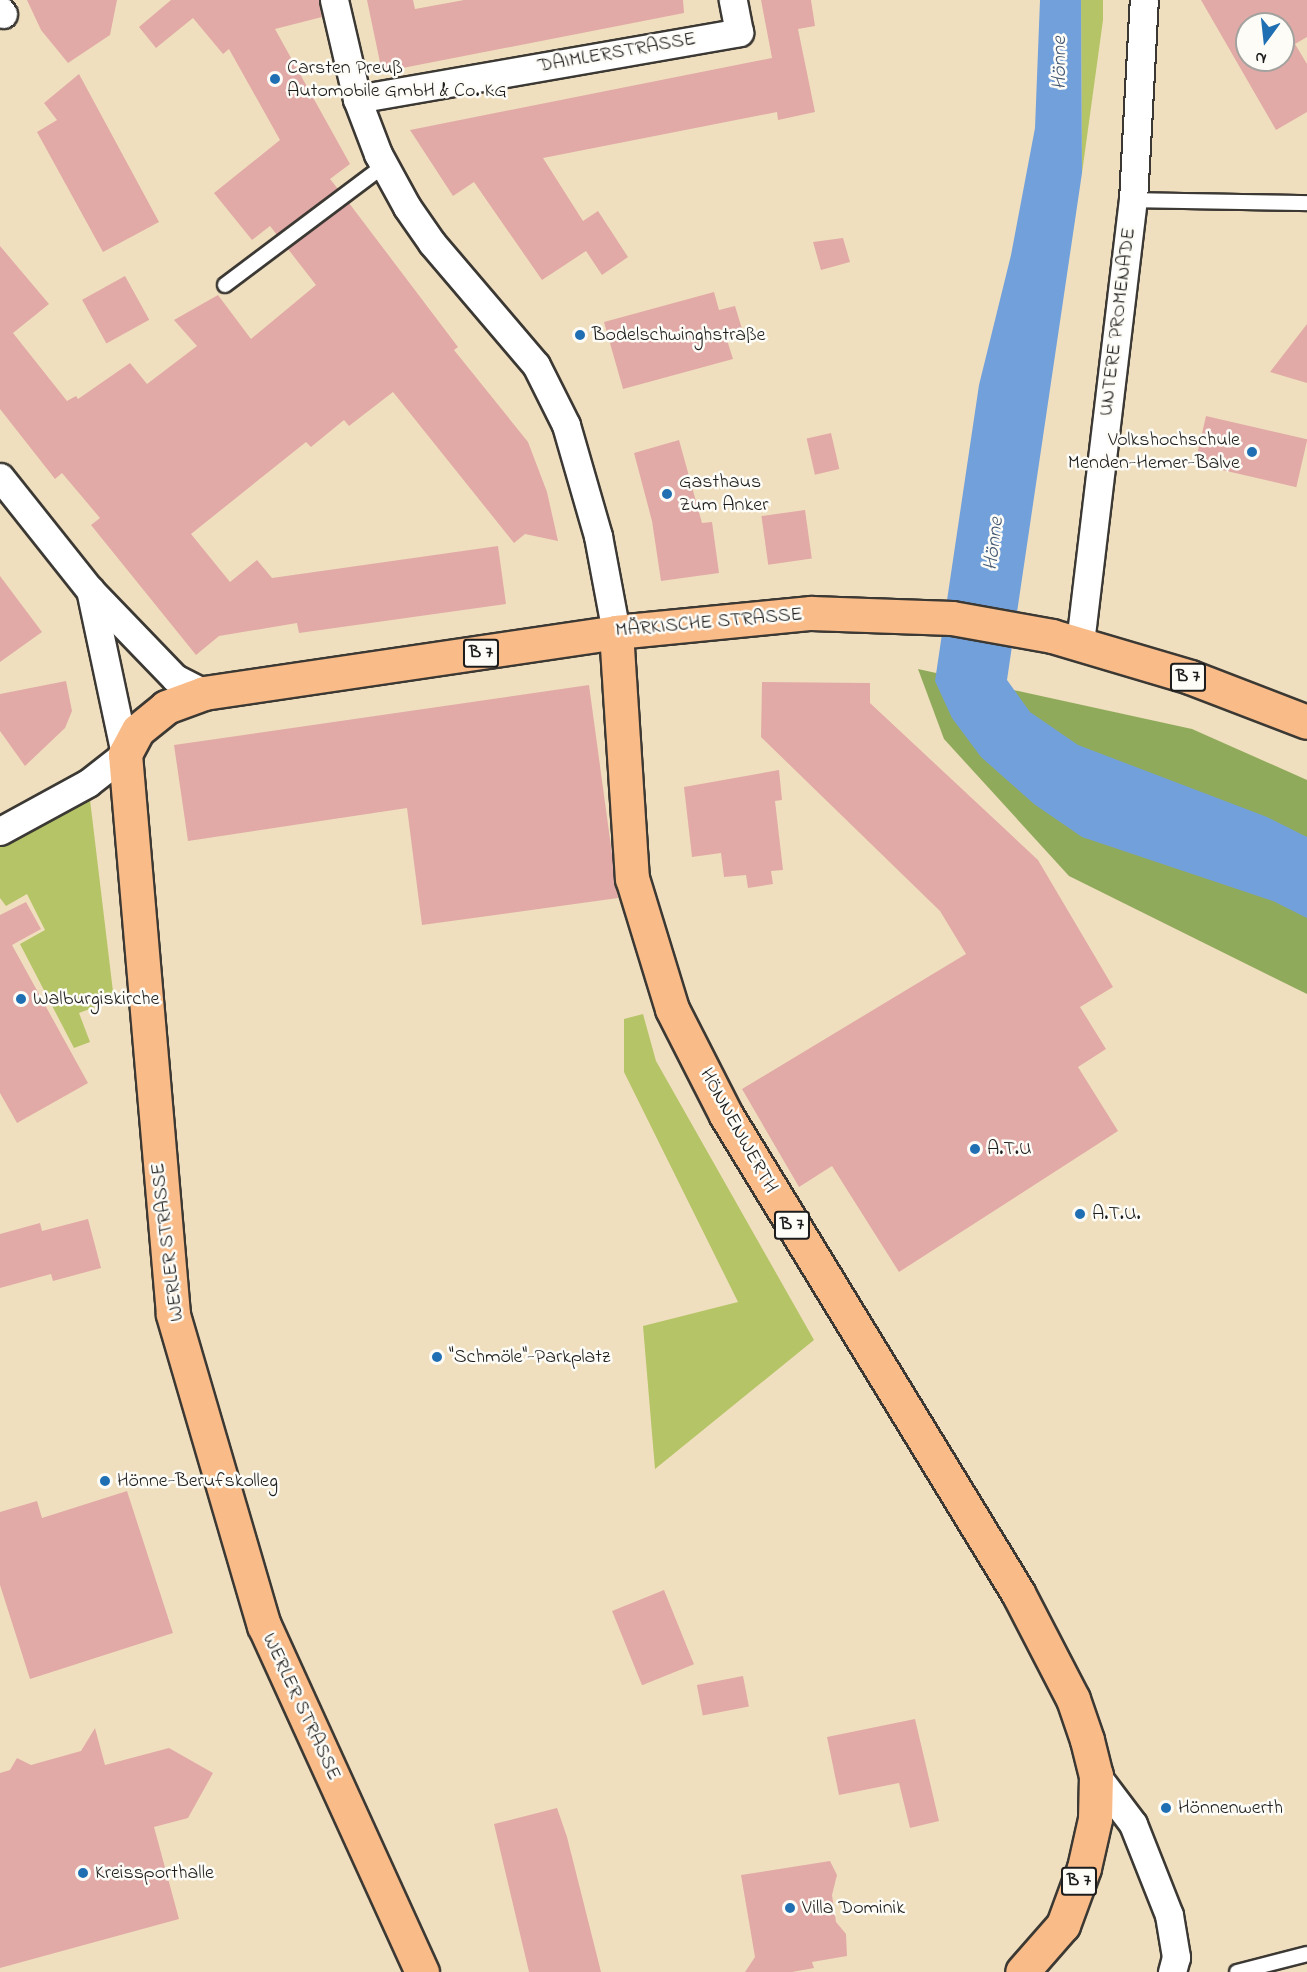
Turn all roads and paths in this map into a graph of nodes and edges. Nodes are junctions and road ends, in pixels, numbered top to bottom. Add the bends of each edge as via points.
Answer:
1 (334, 0) edge
2 (733, 0) edge
3 (1144, 0) edge
4 (357, 99) junction
5 (384, 165) junction
6 (1132, 200) junction
7 (1307, 203) edge
8 (225, 285) dead end
9 (0, 477) edge
10 (90, 590) junction
11 (616, 632) junction
12 (1066, 640) junction
13 (204, 693) junction
14 (1307, 722) edge
15 (125, 754) junction
16 (0, 831) edge
17 (1096, 1775) junction
18 (1307, 1954) edge
19 (422, 1972) edge
20 (1022, 1972) edge
21 (1172, 1972) edge
22 (1237, 1972) edge

1 - 4 street
2 - 4 street, DAIMLERSTRASSE via 739,32
3 - 6 street, UNTERE PROMENADE
4 - 5 street
5 - 8 lane
5 - 11 street via 432,243 536,365 566,425 598,536
6 - 7 lane
6 - 12 street, UNTERE PROMENADE
9 - 10 street
10 - 13 street via 174,678
10 - 15 street
11 - 12 main road, MÄRKISCHE STRASSE / B 7 via 742,617 882,613 952,618
11 - 13 main road, MÄRKISCHE STRASSE / B 7
11 - 17 main road, HÖNNENWERTH / B 7 via 632,878 672,1009 732,1125 1018,1593 1074,1699
12 - 14 main road, MÄRKISCHE STRASSE / B 7 via 1190,677
13 - 15 main road, MÄRKISCHE STRASSE / B 7 via 166,707 138,730
15 - 16 street via 88,783
15 - 19 main road, WERLER STRASSE via 173,1314 264,1626
17 - 20 main road, HÖNNENWERTH / B 7 via 1095,1819 1074,1896 1063,1924
17 - 21 street, HÖNNENWERTH via 1133,1824 1172,1926 1176,1957
18 - 22 lane

